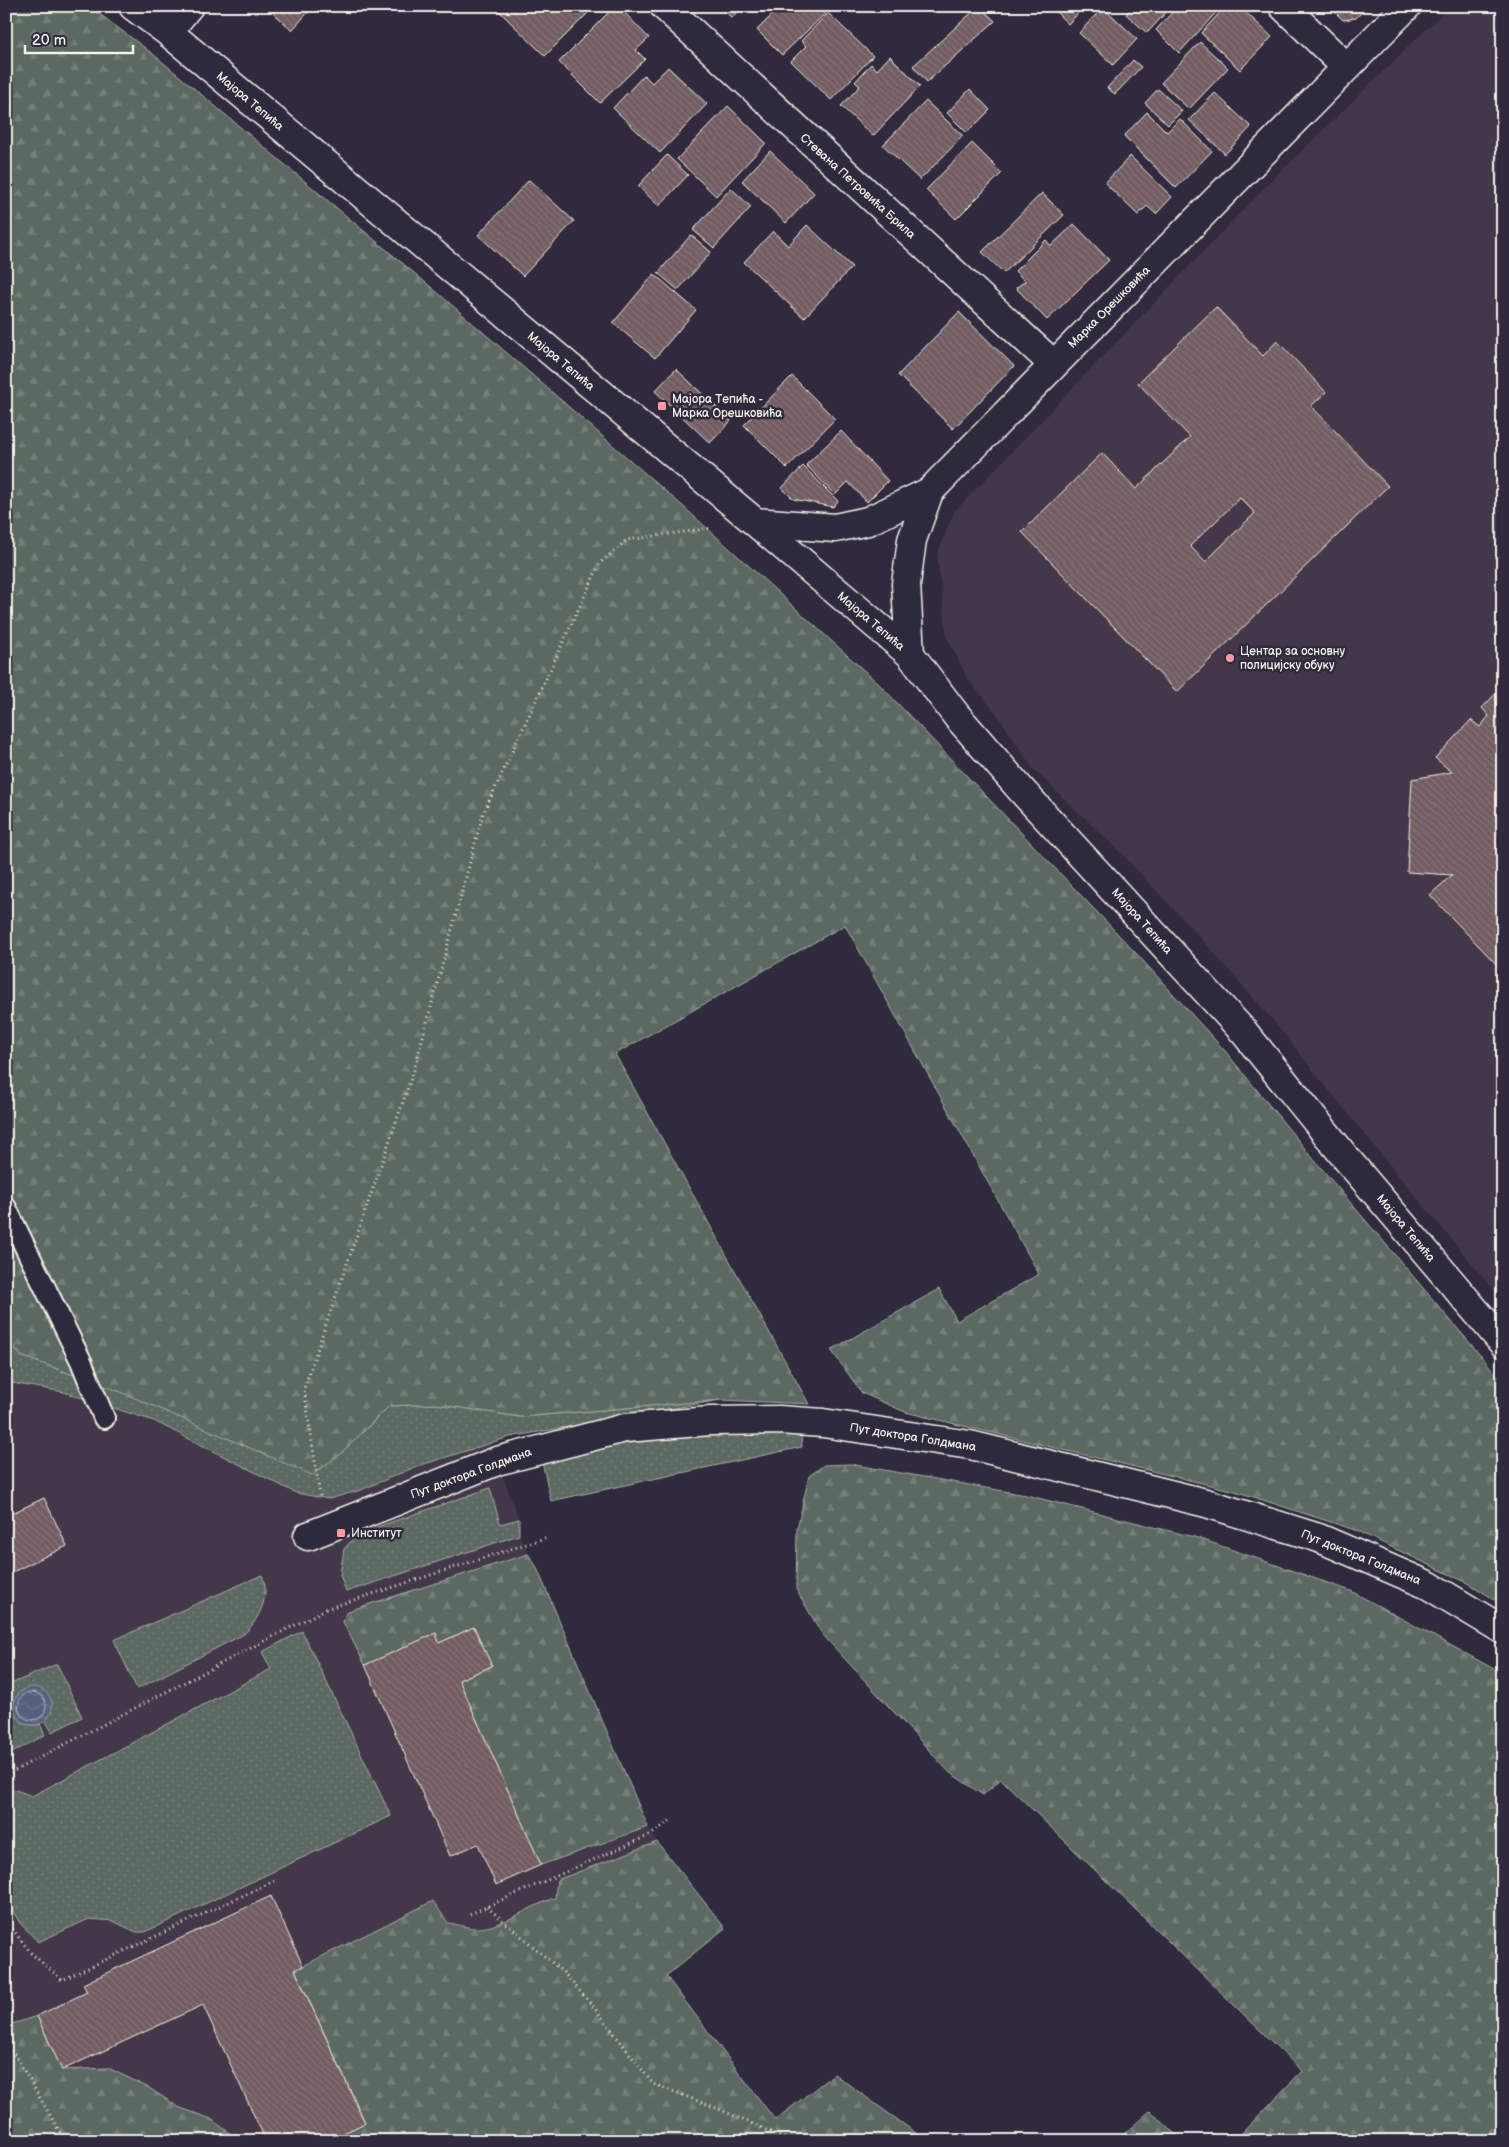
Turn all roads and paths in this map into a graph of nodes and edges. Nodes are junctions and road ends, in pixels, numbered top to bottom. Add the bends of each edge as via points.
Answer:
1 (133, 6) edge
2 (189, 6) edge
3 (664, 6) edge
4 (1283, 6) edge
5 (1407, 6) edge
6 (168, 32) junction
7 (1346, 67) junction
8 (1053, 364) junction
9 (929, 492) junction
10 (755, 522) junction
11 (910, 654) junction
12 (6, 1208) edge
13 (1503, 1343) edge
14 (104, 1418) dead end
15 (316, 1532) joint
16 (548, 1537) dead end
17 (1503, 1630) edge
18 (6, 1775) edge
19 (671, 1820) dead end
20 (274, 1881) dead end
21 (487, 1907) junction
22 (470, 1914) dead end
23 (6, 1920) edge
24 (6, 2048) edge
25 (65, 2141) edge
26 (791, 2141) edge

1 - 6 street, Мајора Тепића
2 - 6 street
3 - 8 street, Стевана Петровића Брила
4 - 7 street
5 - 7 street, Марка Орешковића
6 - 10 street, Мајора Тепића
7 - 8 street, Марка Орешковића
8 - 9 street, Марка Орешковића
9 - 10 street via 868,521 835,528
9 - 11 street, Марка Орешковића via 912,540 906,584
10 - 11 street, Мајора Тепића
10 - 15 path via 627,540 600,563 483,814 414,1070 304,1388
11 - 13 street, Мајора Тепића via 956,715 1023,792 1244,1032
12 - 14 lane via 81,1361
15 - 17 street, Пут доктора Голдмана via 497,1461 625,1428 710,1421 823,1423 970,1445 1215,1506 1320,1538 1428,1585
16 - 18 path via 326,1609
19 - 21 path via 652,1834
20 - 23 path via 62,1980 31,1953
21 - 22 path
21 - 26 path via 563,1972 653,2084
24 - 25 path via 15,2056

